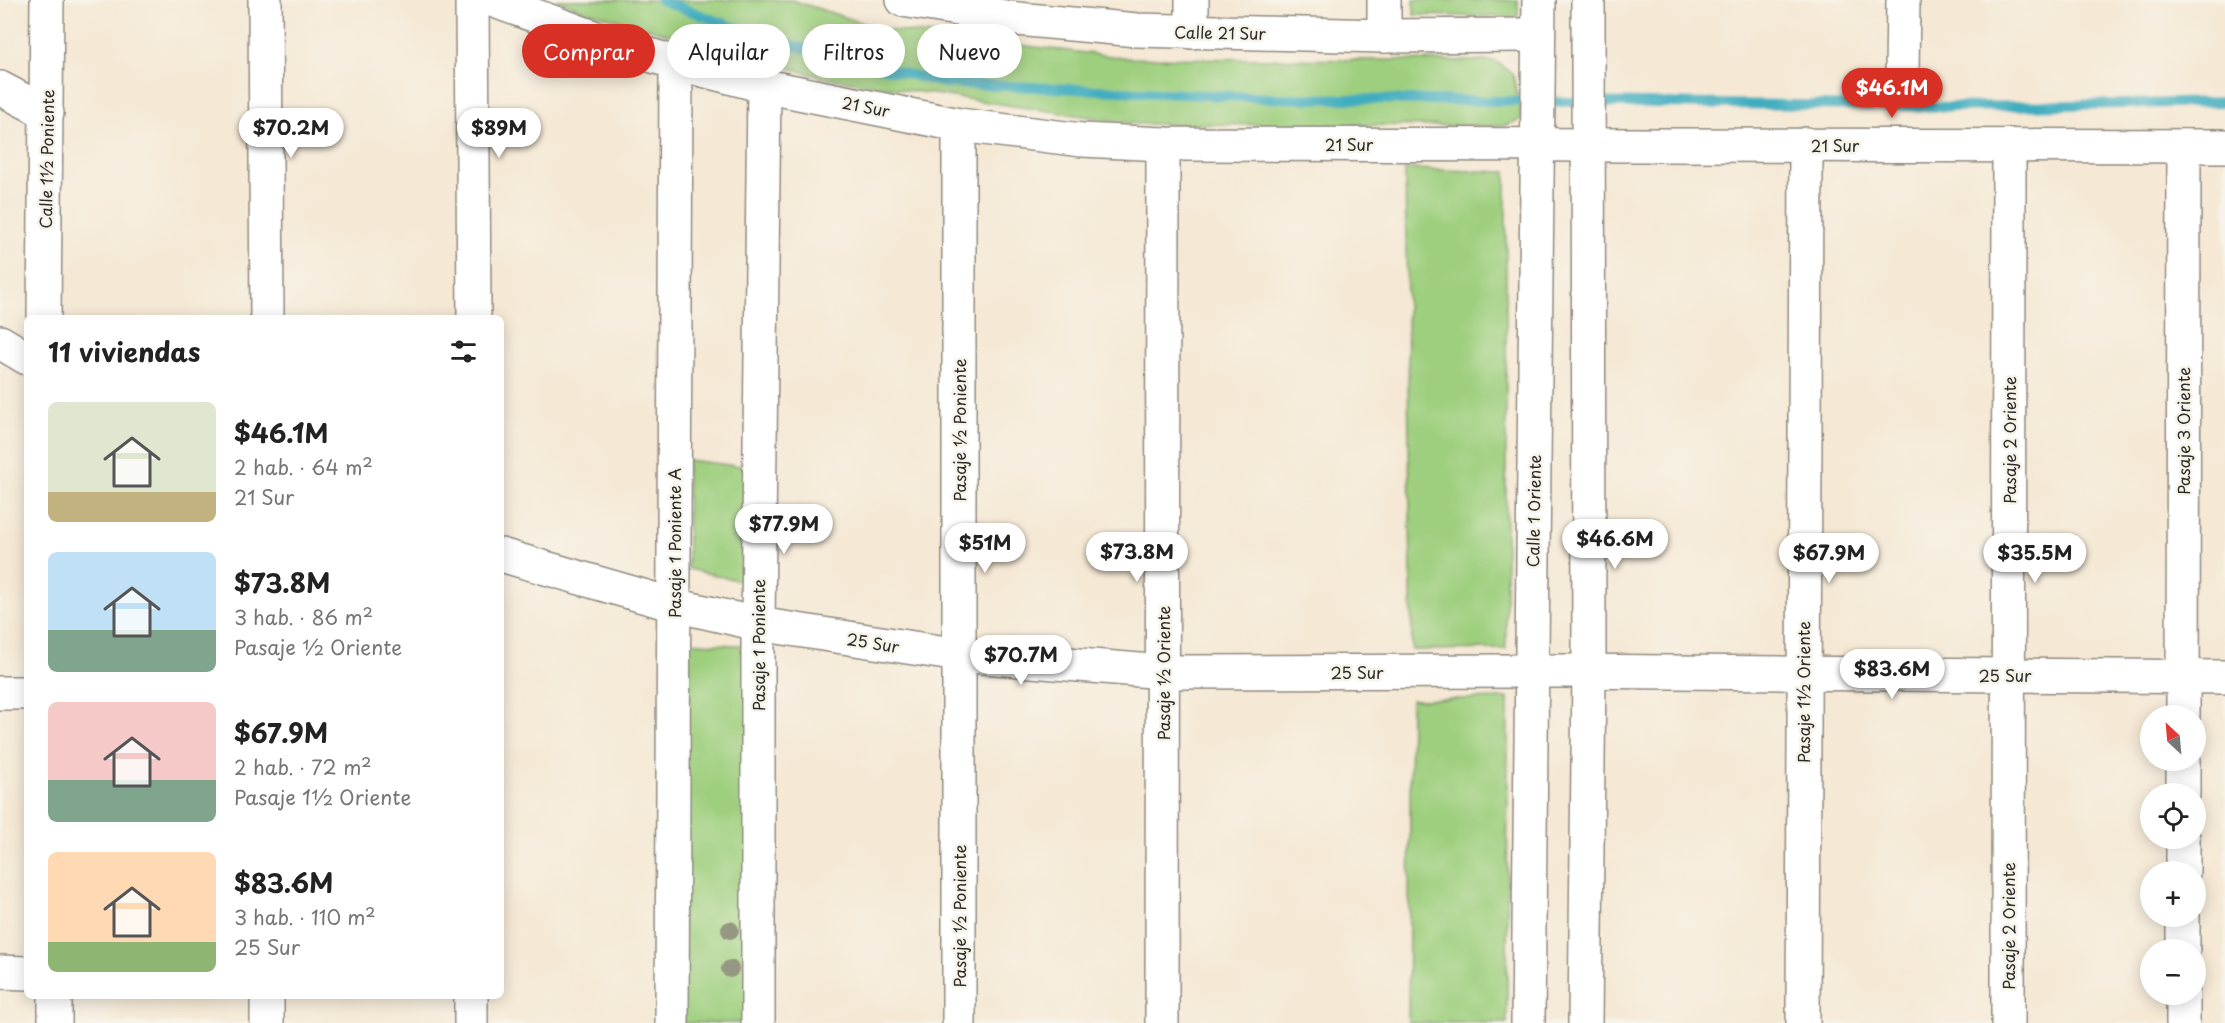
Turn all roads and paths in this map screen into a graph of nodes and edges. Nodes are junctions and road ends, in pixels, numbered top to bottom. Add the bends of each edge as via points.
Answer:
1 (46, 0) edge
2 (265, 0) edge
3 (472, 0) edge
4 (492, 0) edge
5 (903, 0) edge
6 (1384, 0) edge
7 (1539, 0) edge
8 (1588, 0) edge
9 (1902, 0) edge
10 (1192, 16) edge
11 (1538, 34) junction
12 (1384, 36) junction
13 (667, 60) edge
14 (1902, 73) dead end
15 (676, 78) edge
16 (733, 78) edge
17 (764, 86) junction
18 (0, 88) edge
19 (46, 113) junction
20 (1537, 116) junction
21 (1588, 116) junction
22 (959, 124) junction
23 (1163, 144) junction
24 (1806, 144) junction
25 (2009, 145) junction
26 (2184, 146) junction
27 (2225, 146) edge
28 (44, 315) edge
29 (267, 315) edge
30 (474, 315) edge
31 (0, 342) edge
32 (24, 356) edge
33 (504, 556) edge
34 (674, 605) junction
35 (758, 624) junction
36 (959, 655) junction
37 (1163, 672) junction
38 (1531, 672) junction
39 (1589, 672) junction
40 (1803, 674) junction
41 (2009, 675) junction
42 (2183, 677) junction
43 (2225, 677) edge
44 (0, 693) edge
45 (24, 693) edge
46 (2183, 705) edge
47 (0, 972) edge
48 (24, 973) edge
49 (55, 999) edge
50 (267, 999) edge
51 (471, 999) edge
52 (2183, 1005) edge
53 (55, 1023) edge
54 (267, 1023) edge
55 (471, 1023) edge
56 (672, 1023) edge
57 (758, 1023) edge
58 (960, 1023) edge
59 (1162, 1023) edge
60 (1528, 1023) edge
61 (1585, 1023) edge
62 (1803, 1023) edge
63 (2008, 1023) edge
64 (2183, 1023) edge

1 - 19 street, Calle 1½ Poniente
2 - 29 street
3 - 30 street
4 - 13 street, 21 Sur
5 - 10 street, Calle 21 Sur via 1028,20 1126,29
6 - 12 street
7 - 11 street, Calle 1 Oriente
8 - 21 street
9 - 14 street
10 - 12 street, Calle 21 Sur
11 - 12 street, Calle 21 Sur
11 - 20 street, Calle 1 Oriente
15 - 34 street, Pasaje 1 Poniente A
16 - 17 street, 21 Sur
17 - 22 street, 21 Sur
17 - 35 street, Pasaje 1 Poniente
18 - 19 street
19 - 28 street, Calle 1½ Poniente
20 - 21 street, 21 Sur
20 - 23 street, 21 Sur
20 - 38 street, Calle 1 Oriente
21 - 24 street, 21 Sur
21 - 39 street
22 - 23 street, 21 Sur via 1082,140
22 - 36 street, Pasaje ½ Poniente
23 - 37 street, Pasaje ½ Oriente
24 - 25 street, 21 Sur
24 - 40 street, Pasaje 1½ Oriente
25 - 26 street, 21 Sur
25 - 41 street, Pasaje 2 Oriente
26 - 27 street, 21 Sur
26 - 42 street, Pasaje 3 Oriente
31 - 32 street
33 - 34 street, 25 Sur
34 - 35 street, 25 Sur
34 - 56 street, Pasaje 1 Poniente A
35 - 36 street, 25 Sur
35 - 57 street, Pasaje 1 Poniente
36 - 37 street, 25 Sur
36 - 58 street, Pasaje ½ Poniente
37 - 38 street, 25 Sur
37 - 59 street, Pasaje ½ Oriente
38 - 39 street, 25 Sur
38 - 60 street, Calle 1 Oriente
39 - 40 street, 25 Sur
39 - 61 street
40 - 41 street, 25 Sur
40 - 62 street, Pasaje 1½ Oriente
41 - 42 street, 25 Sur
41 - 63 street, Pasaje 2 Oriente
42 - 43 street, 25 Sur
42 - 46 street, Pasaje 3 Oriente
44 - 45 street
47 - 48 street
49 - 53 street
50 - 54 street
51 - 55 street
52 - 64 street

